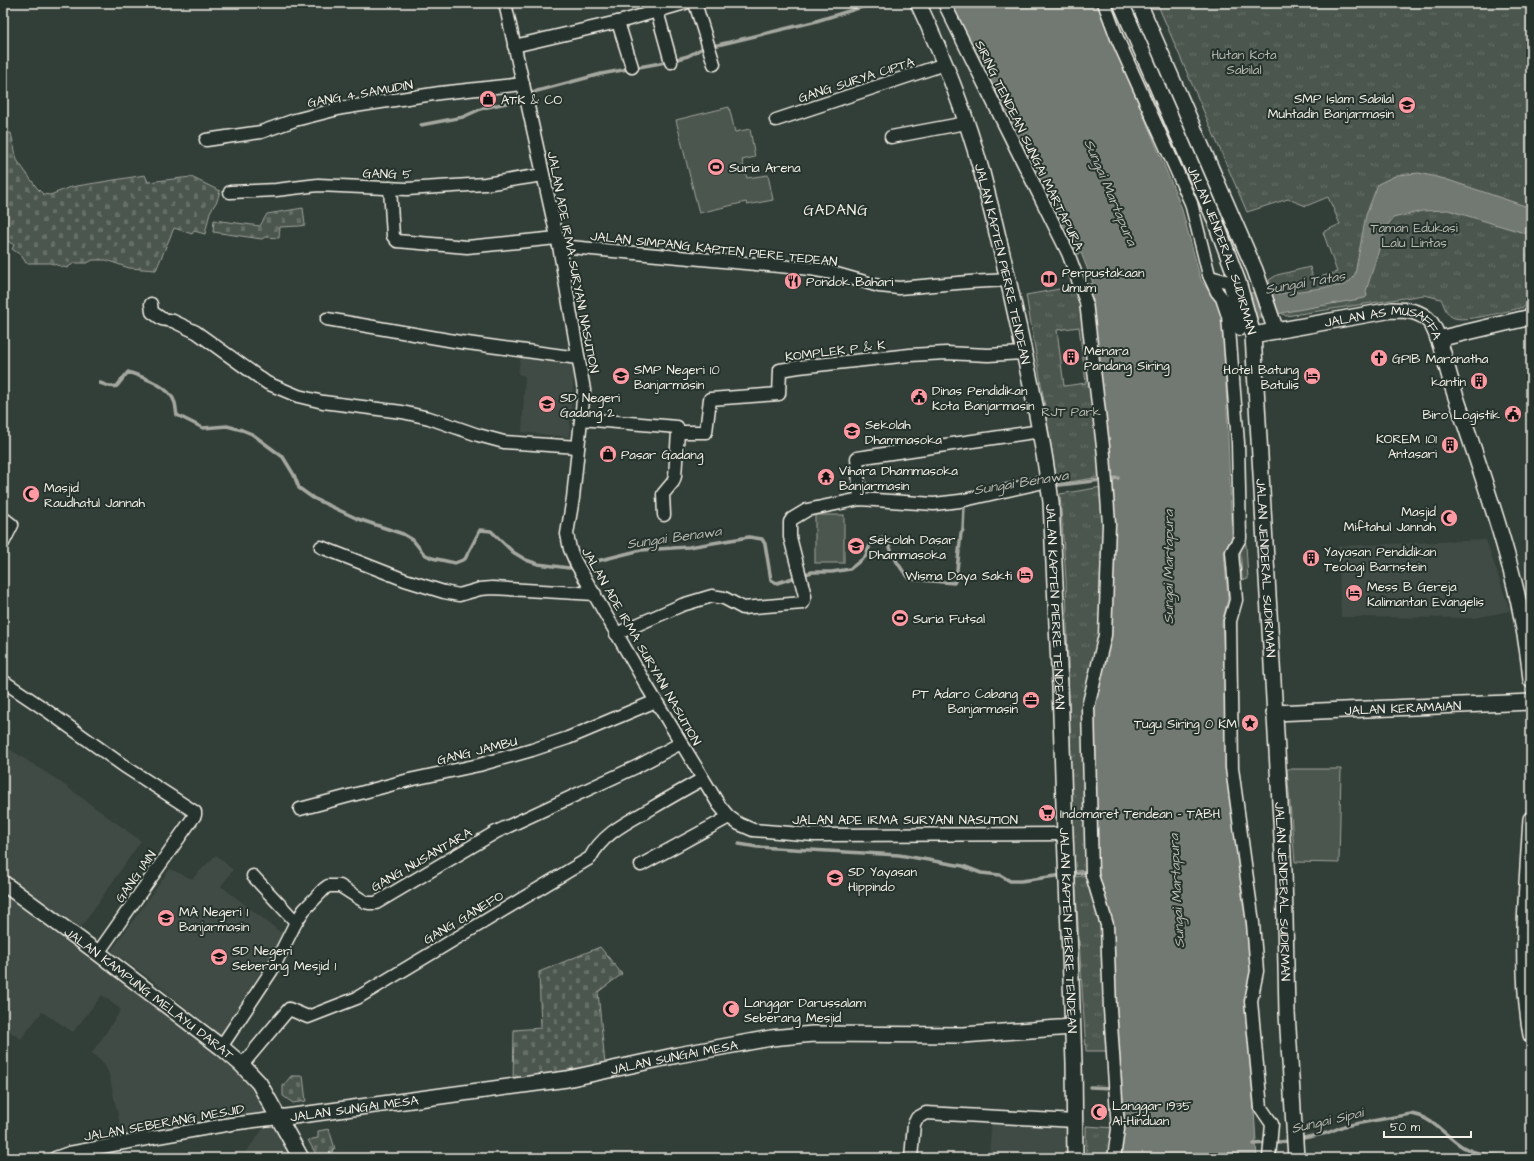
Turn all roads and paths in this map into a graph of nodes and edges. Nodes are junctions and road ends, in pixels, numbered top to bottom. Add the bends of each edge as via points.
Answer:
1 (505, 3) edge
2 (685, 3) edge
3 (695, 3) edge
4 (918, 3) edge
5 (944, 3) edge
6 (1104, 3) edge
7 (1121, 3) edge
8 (1139, 3) edge
9 (657, 11) junction
10 (618, 22) junction
11 (514, 46) junction
12 (671, 62) dead end
13 (714, 64) dead end
14 (945, 64) junction
15 (632, 67) dead end
16 (523, 84) junction
17 (776, 120) dead end
18 (966, 123) junction
19 (891, 137) dead end
20 (206, 140) dead end
21 (543, 175) junction
22 (390, 188) junction
23 (230, 192) dead end
24 (558, 242) junction
25 (1210, 277) junction
26 (1009, 280) junction
27 (1236, 291) junction
28 (151, 304) dead end
29 (1531, 317) edge
30 (327, 319) dead end
31 (1274, 325) junction
32 (1248, 330) junction
33 (1438, 339) junction
34 (1025, 353) junction
35 (578, 358) junction
36 (581, 418) junction
37 (1041, 431) junction
38 (678, 432) junction
39 (578, 447) junction
40 (1049, 486) junction
41 (860, 499) junction
42 (664, 515) dead end
43 (3, 518) edge
44 (3, 543) edge
45 (321, 547) dead end
46 (595, 594) junction
47 (616, 634) junction
48 (1531, 680) edge
49 (3, 681) edge
50 (656, 701) junction
51 (1531, 702) edge
52 (1274, 713) junction
53 (681, 743) junction
54 (703, 779) junction
55 (300, 809) dead end
56 (729, 817) junction
57 (1531, 819) edge
58 (1064, 834) junction
59 (641, 865) dead end
60 (253, 876) dead end
61 (3, 883) edge
62 (296, 922) junction
63 (98, 953) junction
64 (1072, 1027) junction
65 (1531, 1034) edge
66 (221, 1047) junction
67 (242, 1065) junction
68 (279, 1118) junction
69 (1075, 1121) junction
70 (1296, 1152) edge
71 (1270, 1154) edge
72 (55, 1158) edge
73 (301, 1158) edge
74 (911, 1158) edge
75 (1074, 1158) edge
76 (1114, 1158) edge

1 - 11 street, JALAN ADE IRMA SURYANI NASUTION
2 - 9 street
3 - 13 street
4 - 14 main road, JALAN KAPTEN PIERRE TENDEAN
5 - 76 street, SIRING TENDEAN SUNGAI MARTAPURA via 1068,253 1086,302 1104,456 1109,524 1105,635 1088,707 1092,875 1107,925 1118,1129
6 - 25 street via 1117,38 1191,203
7 - 27 main road, JALAN JENDERAL SUDIRMAN via 1213,215
8 - 31 main road, JALAN JENDERAL SUDIRMAN via 1260,284
9 - 10 street
9 - 12 street
10 - 11 street
10 - 15 street
11 - 16 street, JALAN ADE IRMA SURYANI NASUTION
14 - 17 street, GANG SURYA CIPTA
14 - 18 main road, JALAN KAPTEN PIERRE TENDEAN
16 - 20 street, GANG 4 SAMUDIN via 342,108 294,120 261,132
16 - 21 street, JALAN ADE IRMA SURYANI NASUTION
18 - 19 street
18 - 26 main road, JALAN KAPTEN PIERRE TENDEAN via 982,172
21 - 22 street, GANG 5 via 485,184
21 - 24 street, JALAN ADE IRMA SURYANI NASUTION
22 - 23 street, GANG 5 via 318,185
22 - 24 street, JALAN SIMPANG KAPTEN PIERE TEDEAN via 393,236 396,241 467,247
24 - 26 street, JALAN SIMPANG KAPTEN PIERE TEDEAN via 812,269 879,286 899,288
24 - 35 street, JALAN ADE IRMA SURYANI NASUTION
25 - 27 street via 1229,282
25 - 71 street via 1222,298 1228,316 1238,443 1240,538 1232,552 1236,600 1230,621 1232,768 1253,923 1257,971 1251,1001 1261,1108 1272,1124
26 - 34 main road, JALAN KAPTEN PIERRE TENDEAN
27 - 32 main road, JALAN JENDERAL SUDIRMAN
28 - 39 street via 152,312 162,319 173,321 196,332 267,384 298,396 429,418 504,442
29 - 33 main road, JALAN AS MUSAFFA
30 - 35 street via 460,342
31 - 32 main road, JALAN AS MUSAFFA
31 - 33 main road, JALAN AS MUSAFFA via 1326,321 1392,310 1412,310 1429,320
32 - 52 main road, JALAN JENDERAL SUDIRMAN
33 - 48 main road via 1480,466 1522,614
34 - 37 main road, JALAN KAPTEN PIERRE TENDEAN
34 - 38 street, KOMPLEK P & K via 910,355 780,370 778,394 710,398 706,432
35 - 36 street, JALAN ADE IRMA SURYANI NASUTION via 584,390
36 - 38 street via 676,427
36 - 39 street, JALAN ADE IRMA SURYANI NASUTION
37 - 40 main road, JALAN KAPTEN PIERRE TENDEAN
37 - 41 street via 857,458
38 - 42 street via 675,476 663,494
39 - 46 street, JALAN ADE IRMA SURYANI NASUTION via 567,534 576,563
40 - 41 street via 934,504
40 - 58 main road, JALAN KAPTEN PIERRE TENDEAN via 1060,686
41 - 47 street via 807,510 790,522 790,537 805,596 803,602 743,608 724,598 712,596 682,605
43 - 44 street via 12,525
45 - 46 street via 405,580 459,595 492,588
46 - 47 street, JALAN ADE IRMA SURYANI NASUTION
47 - 50 street, JALAN ADE IRMA SURYANI NASUTION
49 - 63 street, GANG IAIN via 124,766 196,812
50 - 53 street, JALAN ADE IRMA SURYANI NASUTION
50 - 55 street, GANG JAMBU via 568,738 532,750
51 - 52 main road, JALAN KERAMAIAN
52 - 70 main road, JALAN JENDERAL SUDIRMAN via 1284,872 1287,1013
53 - 54 street, JALAN ADE IRMA SURYANI NASUTION
53 - 62 street, GANG NUSANTARA via 636,767 496,832 376,903 365,902 340,886 328,886
54 - 56 street, JALAN ADE IRMA SURYANI NASUTION
54 - 67 street, GANG GANEFO via 619,827 603,839 590,858 357,998 308,1017 289,1009
56 - 58 street, JALAN ADE IRMA SURYANI NASUTION via 753,830 814,835
56 - 59 street
57 - 65 main road via 1526,918 1526,990
58 - 64 main road, JALAN KAPTEN PIERRE TENDEAN
60 - 62 street
61 - 63 main road, JALAN KAMPUNG MELAYU DARAT
62 - 66 street, GANG NUSANTARA via 272,970
63 - 66 main road, JALAN KAMPUNG MELAYU DARAT
64 - 68 main road, JALAN SUNGAI MESA via 963,1035 813,1034 771,1038 567,1079
64 - 69 main road, JALAN KAPTEN PIERRE TENDEAN
66 - 67 main road, JALAN KAMPUNG MELAYU DARAT
67 - 68 main road, JALAN KAMPUNG MELAYU DARAT via 258,1083
68 - 72 street, JALAN SEBERANG MESJID via 118,1144
68 - 73 main road, JALAN KAMPUNG MELAYU DARAT
69 - 74 street via 926,1113 917,1118 914,1124
69 - 75 main road, JALAN KAPTEN PIERRE TENDEAN

